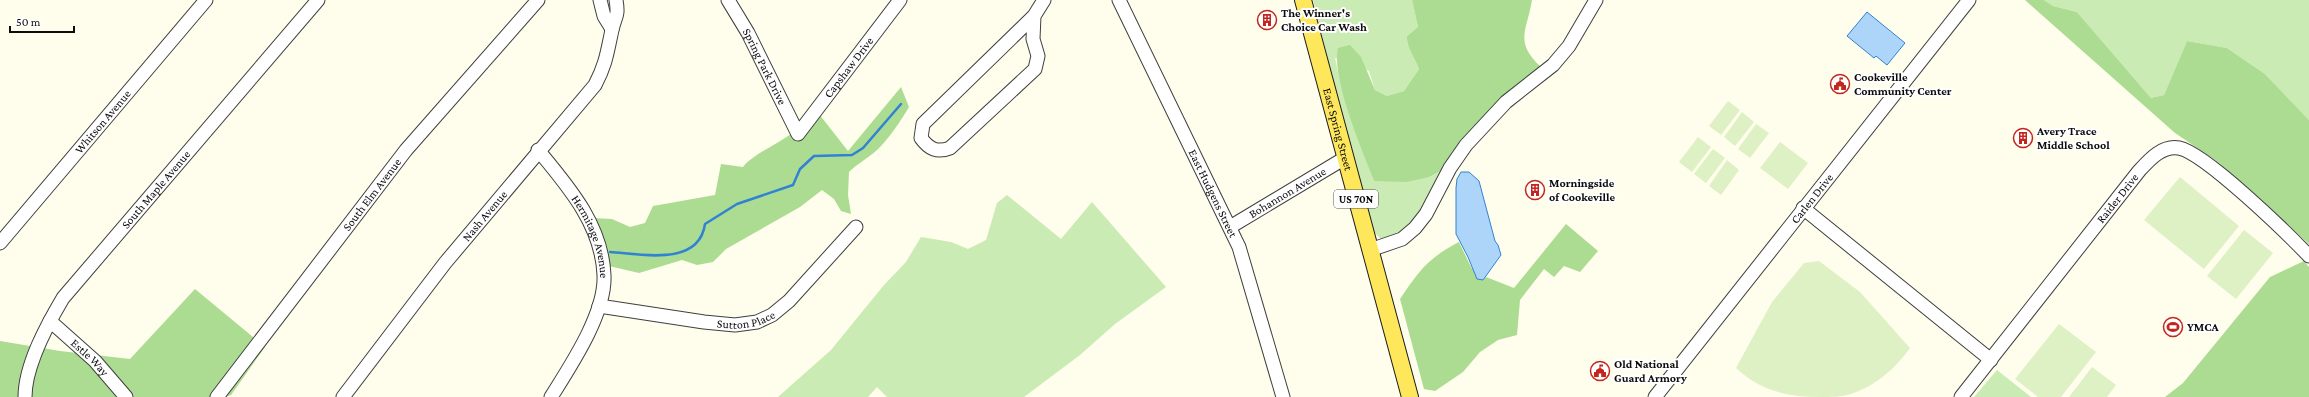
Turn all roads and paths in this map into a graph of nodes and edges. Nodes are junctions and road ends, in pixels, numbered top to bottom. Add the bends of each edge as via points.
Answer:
1 (206, 0) edge
2 (318, 0) edge
3 (538, 0) edge
4 (600, 0) edge
5 (616, 0) edge
6 (728, 0) edge
7 (900, 0) edge
8 (1044, 0) edge
9 (1118, 0) edge
10 (1303, 0) edge
11 (1596, 0) edge
12 (1969, 0) edge
13 (1034, 16) junction
14 (612, 29) junction
15 (798, 134) joint
16 (538, 150) junction
17 (1345, 158) junction
18 (1803, 208) junction
19 (1230, 226) junction
20 (856, 227) dead end
21 (0, 243) edge
22 (1370, 250) junction
23 (2309, 256) edge
24 (599, 306) junction
25 (50, 321) junction
26 (1992, 360) junction
27 (24, 397) edge
28 (126, 397) edge
29 (217, 397) edge
30 (343, 397) edge
31 (551, 397) edge
32 (1283, 397) edge
33 (1410, 397) edge
34 (1655, 397) edge
35 (1961, 397) edge

1 - 21 street, Whitson Avenue
2 - 25 street, South Maple Avenue via 77,281 63,298
3 - 29 street, South Elm Avenue via 406,150
4 - 14 street via 604,16
5 - 14 street, Nash Avenue via 618,15
6 - 15 street, Spring Park Drive via 748,33
7 - 15 street, Capshaw Drive
8 - 13 street
9 - 19 street, East Hudgens Street via 1171,112
10 - 17 main road, East Spring Street / US 70N
11 - 22 street via 1569,46 1553,65 1506,102 1466,145 1450,168 1426,214 1415,228 1402,239
12 - 18 street, Carlen Drive
13 - 13 street via 1033,39 1038,56 1035,70 950,148 941,151 932,149 921,138 922,124
14 - 16 street, Nash Avenue via 605,66 594,85
16 - 24 street, Hermitage Avenue via 568,187 590,222 600,250 604,276
16 - 30 street, Nash Avenue via 445,263
17 - 19 street, Bohannon Avenue
17 - 22 main road, East Spring Street / US 70N
18 - 26 street
18 - 34 street, Carlen Drive
19 - 32 street, East Hudgens Street via 1247,272 1265,342
20 - 24 street, Sutton Place via 789,301 772,315 757,322 728,325
22 - 33 main road, East Spring Street / US 70N
23 - 26 street, Raider Drive via 2253,203 2194,154 2178,148 2164,150 2150,158 2139,171
24 - 31 street, Hermitage Avenue
25 - 27 street, South Maple Avenue via 25,382
25 - 28 street, Estle Way via 94,361
26 - 35 street, Raider Drive

